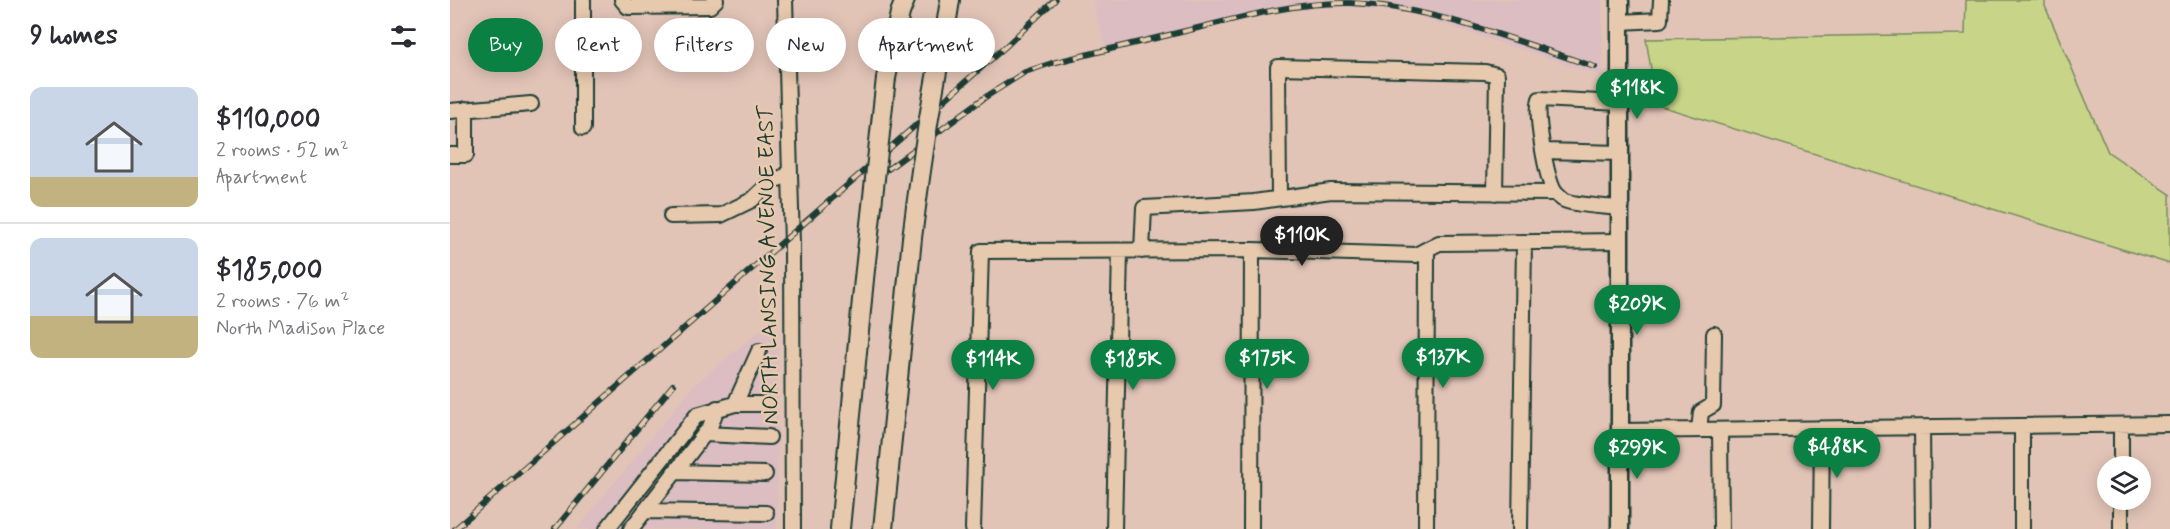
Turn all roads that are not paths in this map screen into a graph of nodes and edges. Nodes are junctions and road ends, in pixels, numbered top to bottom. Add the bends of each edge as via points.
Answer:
1 (583, 0) edge
2 (622, 0) edge
3 (716, 0) edge
4 (785, 0) edge
5 (905, 0) edge
6 (950, 0) edge
7 (1620, 0) edge
8 (1661, 0) edge
9 (1620, 22) junction
10 (1620, 103) junction
11 (531, 104) dead end
12 (466, 109) junction
13 (450, 111) edge
14 (583, 128) dead end
15 (1544, 151) junction
16 (1620, 153) junction
17 (450, 155) edge
18 (790, 174) junction
19 (1494, 193) junction
20 (1555, 193) junction
21 (1279, 198) junction
22 (1620, 208) junction
23 (671, 216) dead end
24 (1620, 241) junction
25 (1524, 242) junction
26 (1252, 250) junction
27 (1427, 250) junction
28 (1120, 251) junction
29 (1142, 251) junction
30 (1714, 334) dead end
31 (759, 351) dead end
32 (735, 404) junction
33 (767, 404) dead end
34 (717, 408) junction
35 (2170, 424) edge
36 (2121, 425) junction
37 (2022, 426) junction
38 (1922, 428) junction
39 (1822, 429) junction
40 (1699, 430) junction
41 (1720, 430) junction
42 (1620, 431) junction
43 (704, 434) junction
44 (769, 436) dead end
45 (2121, 456) edge
46 (674, 472) junction
47 (765, 474) dead end
48 (2121, 510) edge
49 (645, 511) junction
50 (766, 513) dead end
51 (607, 529) edge
52 (631, 529) edge
53 (793, 529) edge
54 (840, 529) edge
55 (883, 529) edge
56 (973, 529) edge
57 (1114, 529) edge
58 (1251, 529) edge
59 (1426, 529) edge
60 (1520, 529) edge
61 (1620, 529) edge
62 (1721, 529) edge
63 (1821, 529) edge
64 (1923, 529) edge
65 (2022, 529) edge
66 (2121, 529) edge

1 - 14 street
2 - 3 street via 628,7 710,6
4 - 18 street, NORTH LANSING AVENUE EAST
5 - 54 highway, bridge via 886,78
6 - 55 highway, bridge via 922,152
7 - 9 main road
8 - 9 street via 1660,20
9 - 10 main road
10 - 15 street via 1540,99
10 - 16 main road
11 - 12 street
12 - 13 street
12 - 17 street via 466,155
15 - 16 street
15 - 20 street
16 - 22 main road
18 - 23 street via 721,215
18 - 53 street, NORTH LANSING AVENUE EAST
19 - 20 street
19 - 21 street via 1331,191
19 - 21 street via 1497,75 1278,67
20 - 22 street via 1565,201
21 - 29 street via 1144,208
22 - 24 main road
24 - 25 street
24 - 42 main road
25 - 27 street via 1440,243
25 - 60 street
26 - 27 street via 1416,255
26 - 29 street
26 - 58 street
27 - 59 street
28 - 29 street
28 - 56 street via 981,251
28 - 57 street
30 - 40 street via 1713,405 1701,412
31 - 32 street
32 - 33 street
32 - 34 street
34 - 43 street
34 - 51 street via 697,415
35 - 36 street
36 - 37 street
36 - 45 street
37 - 38 street
37 - 65 street
38 - 39 street
38 - 64 street
39 - 41 street
39 - 63 street
40 - 41 street
40 - 42 street
41 - 62 street
42 - 61 main road
43 - 44 street
43 - 46 street
46 - 47 street
46 - 49 street
48 - 66 street
49 - 50 street
49 - 52 street

